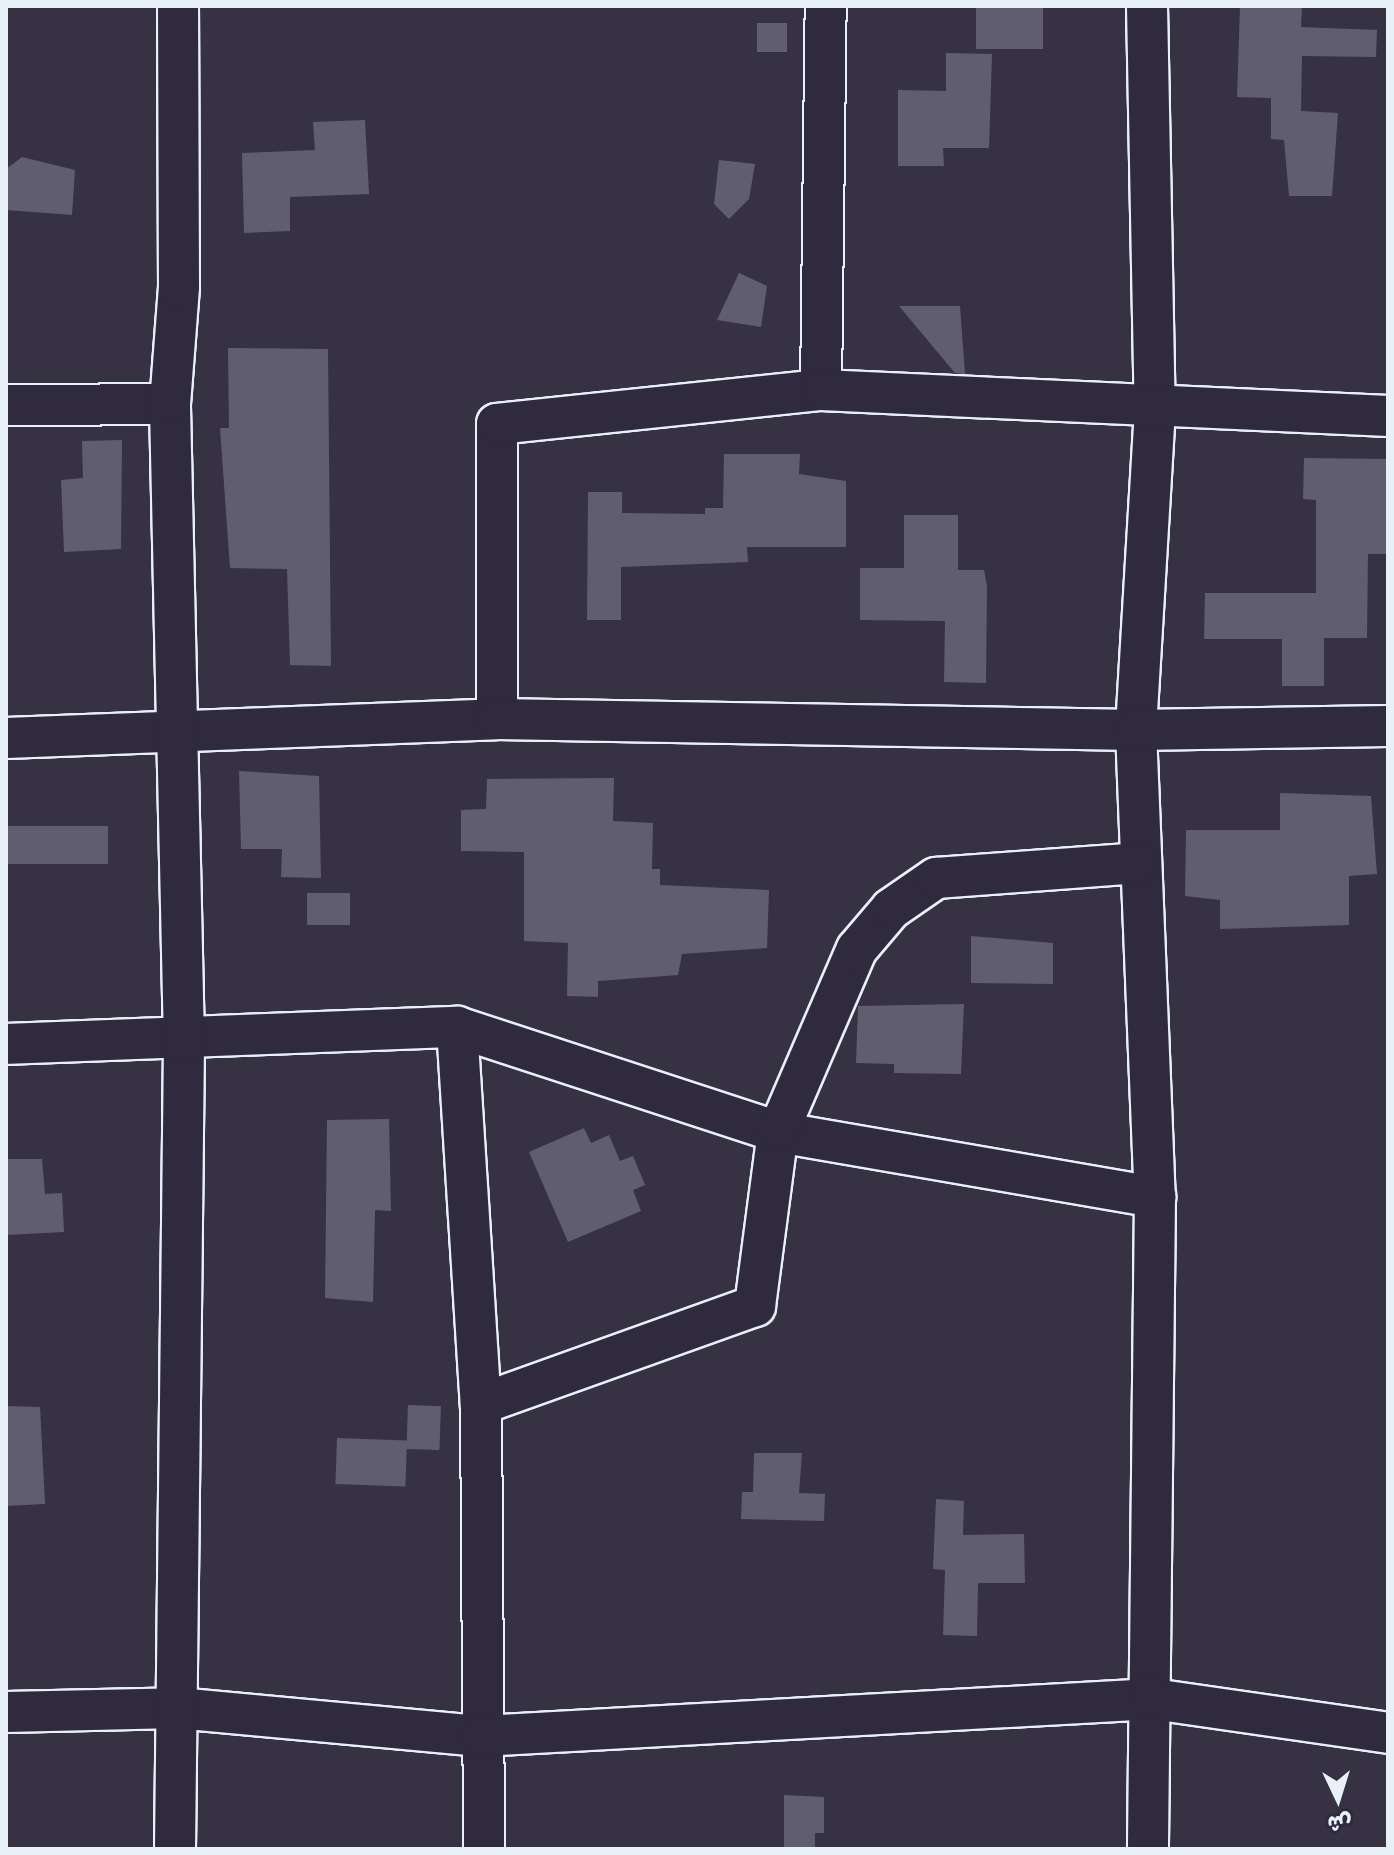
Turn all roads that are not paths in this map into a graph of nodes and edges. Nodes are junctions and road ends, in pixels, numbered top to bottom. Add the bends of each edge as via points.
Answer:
1 (178, 6) edge
2 (826, 6) edge
3 (1147, 6) edge
4 (821, 390) junction
5 (170, 404) junction
6 (6, 405) edge
7 (1155, 409) junction
8 (1388, 416) edge
9 (497, 719) junction
10 (1388, 726) edge
11 (1136, 730) junction
12 (182, 733) junction
13 (6, 738) edge
14 (1138, 863) junction
15 (457, 1027) junction
16 (184, 1043) junction
17 (6, 1044) edge
18 (778, 1132) junction
19 (1155, 1197) junction
20 (481, 1404) junction
21 (1153, 1699) junction
22 (177, 1708) junction
23 (6, 1712) edge
24 (1388, 1733) edge
25 (481, 1736) junction
26 (175, 1849) edge
27 (484, 1849) edge
28 (1148, 1849) edge

1 - 5 street via 179,286
2 - 4 street
3 - 7 street
4 - 7 street
4 - 9 street via 497,424
5 - 6 street
5 - 12 street
7 - 8 street
7 - 11 street
9 - 11 street
9 - 12 street
10 - 11 street
11 - 14 street
12 - 13 street
12 - 16 street
14 - 18 street via 936,878 891,909 857,949
14 - 19 street
15 - 16 street
15 - 18 street
15 - 20 street
16 - 17 street
16 - 22 street
18 - 19 street
18 - 20 street via 755,1306
19 - 21 street
20 - 25 street
21 - 24 street
21 - 25 street
21 - 28 street
22 - 23 street
22 - 25 street
22 - 26 street
25 - 27 street

